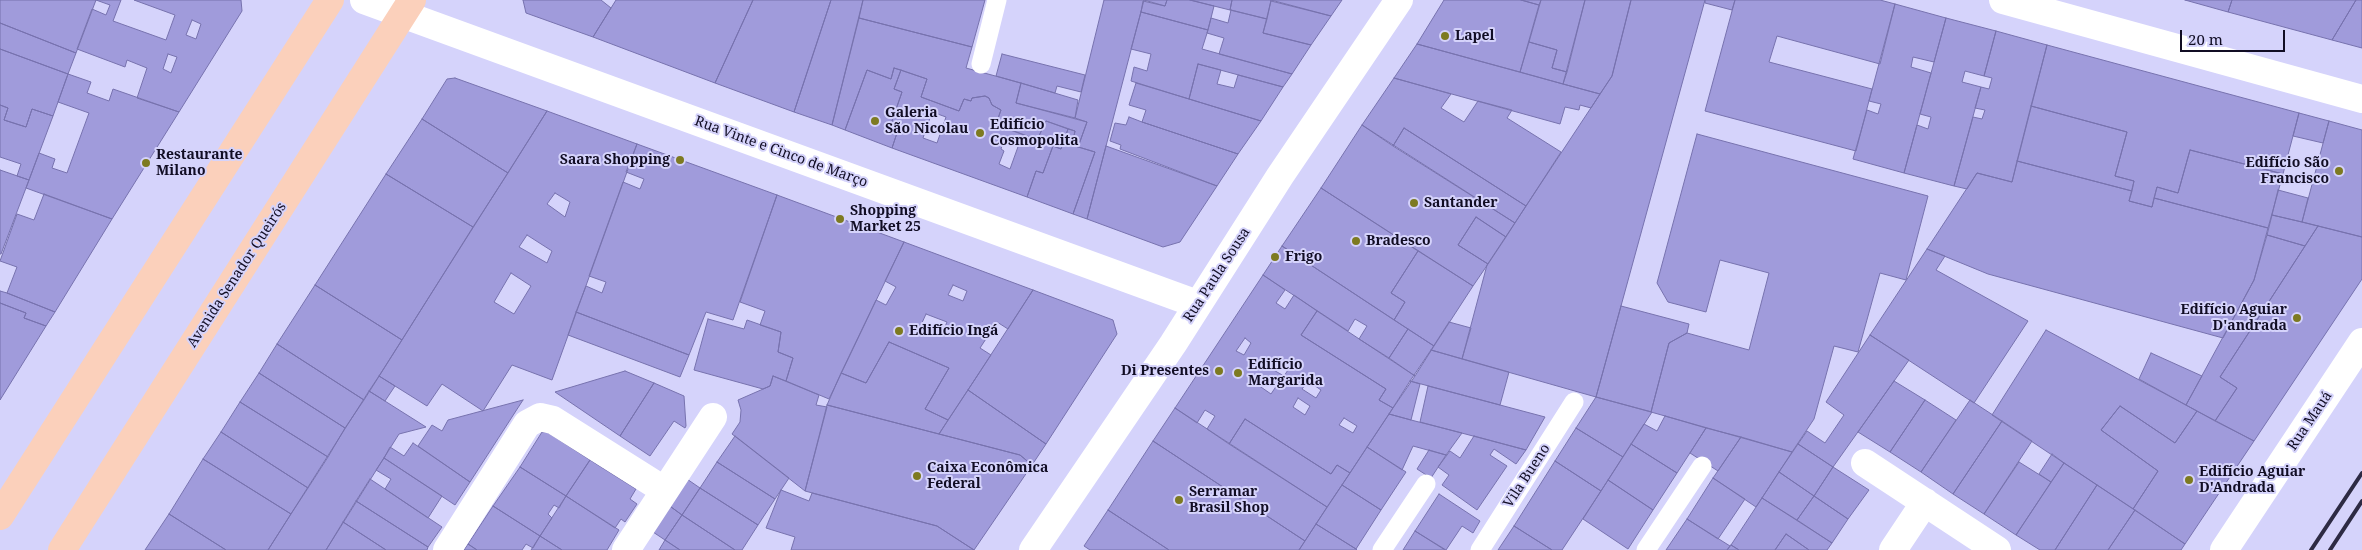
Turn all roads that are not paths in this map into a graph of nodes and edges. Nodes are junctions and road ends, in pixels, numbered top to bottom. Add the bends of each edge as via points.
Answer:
1 (330, 0) edge
2 (364, 0) edge
3 (997, 0) edge
4 (1399, 0) edge
5 (2003, 0) edge
6 (408, 7) edge
7 (981, 64) dead end
8 (2362, 99) edge
9 (1197, 304) junction
10 (2362, 342) edge
11 (1574, 402) dead end
12 (713, 417) dead end
13 (1865, 463) dead end
14 (1702, 466) dead end
15 (1426, 484) dead end
16 (664, 490) junction
17 (1925, 502) junction
18 (0, 516) edge
19 (62, 550) edge
20 (447, 550) edge
21 (626, 550) edge
22 (1033, 550) edge
23 (1382, 550) edge
24 (1480, 550) edge
25 (1646, 550) edge
26 (1893, 550) edge
27 (1998, 550) edge
28 (2224, 550) edge

1 - 18 main road
2 - 6 street, Rua Vinte e Cinco de Março
3 - 7 lane
4 - 9 street, Rua Paula Sousa
5 - 8 street
6 - 9 street, Rua Vinte e Cinco de Março
6 - 19 main road, Avenida Senador Queirós
9 - 22 street, Rua Paula Sousa
10 - 28 street, Rua Mauá
11 - 24 lane, Vila Bueno
12 - 16 street
13 - 17 street
14 - 25 lane
15 - 23 lane
16 - 20 street via 552,420 540,417 527,424
16 - 21 street
17 - 26 street
17 - 27 street

